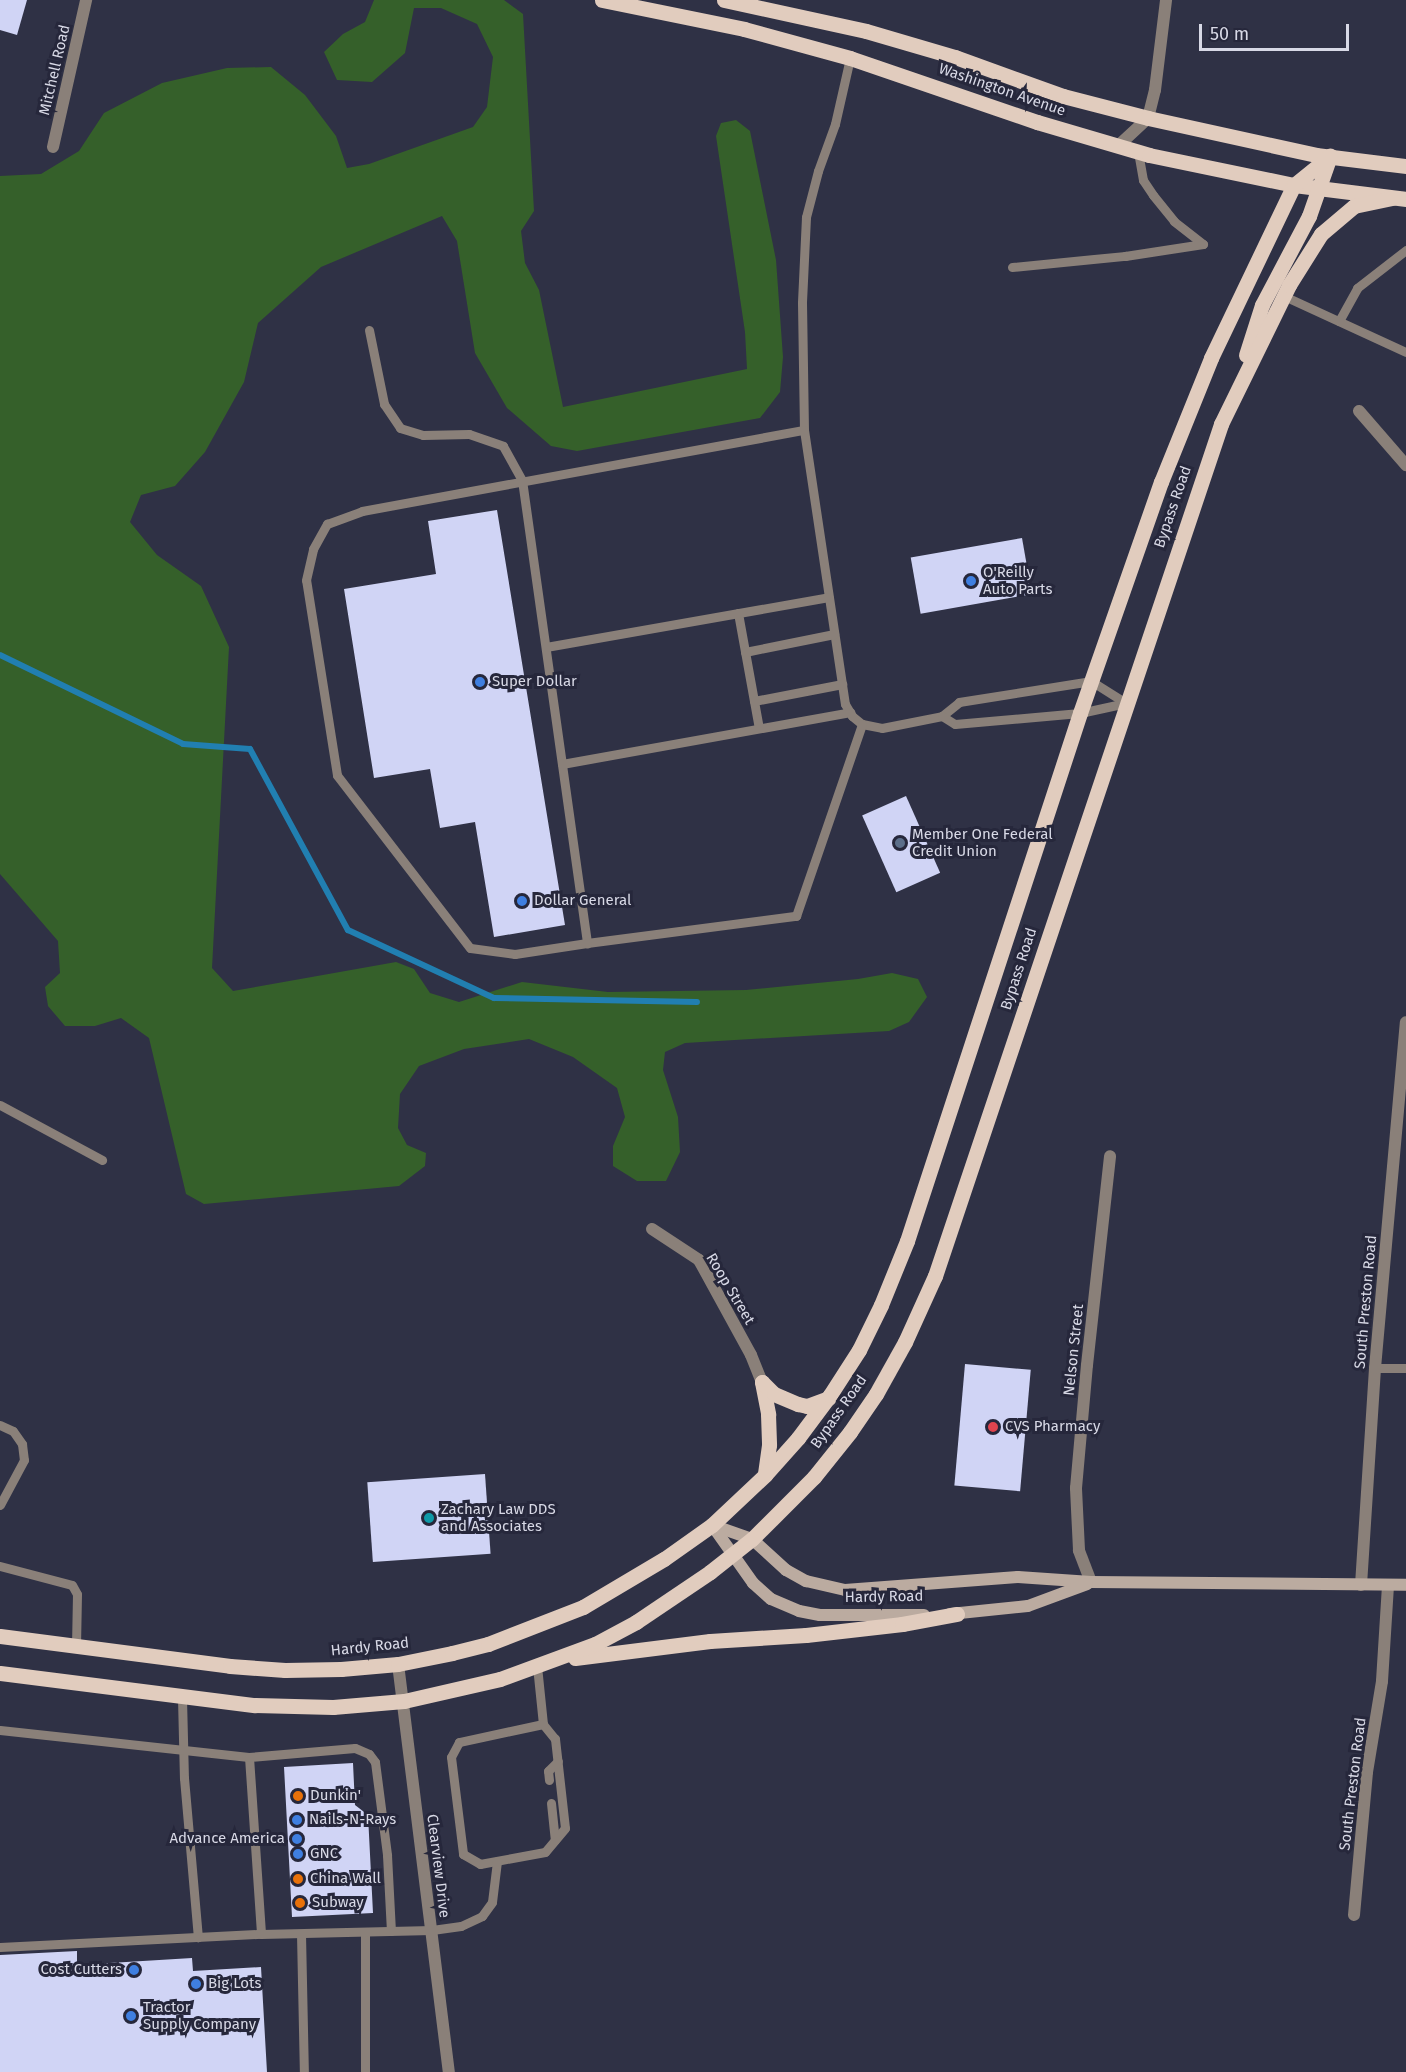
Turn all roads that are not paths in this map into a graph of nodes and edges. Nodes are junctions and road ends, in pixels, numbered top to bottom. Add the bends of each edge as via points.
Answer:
1 (86, 0) edge
2 (602, 0) edge
3 (724, 0) edge
4 (1166, 0) edge
5 (850, 58) junction
6 (1148, 118) junction
7 (1118, 146) junction
8 (53, 147) dead end
9 (1138, 152) junction
10 (1330, 156) junction
11 (1406, 166) edge
12 (1294, 185) junction
13 (1318, 188) junction
14 (1399, 199) edge
15 (1406, 250) edge
16 (1012, 267) dead end
17 (1284, 296) junction
18 (1339, 321) junction
19 (369, 330) dead end
20 (1406, 352) edge
21 (1231, 405) junction
22 (1359, 411) dead end
23 (804, 430) junction
24 (1406, 465) edge
25 (522, 480) junction
26 (828, 597) junction
27 (738, 612) junction
28 (834, 634) junction
29 (546, 647) junction
30 (745, 652) junction
31 (1091, 681) junction
32 (842, 684) junction
33 (754, 701) junction
34 (1126, 703) junction
35 (850, 712) junction
36 (1080, 713) junction
37 (942, 716) junction
38 (862, 724) junction
39 (759, 728) junction
40 (562, 764) junction
41 (587, 944) junction
42 (1406, 1022) edge
43 (0, 1105) edge
44 (1110, 1156) dead end
45 (102, 1160) dead end
46 (652, 1229) dead end
47 (1375, 1368) junction
48 (1406, 1368) edge
49 (762, 1382) junction
50 (828, 1398) junction
51 (0, 1425) edge
52 (765, 1475) junction
53 (0, 1505) edge
54 (712, 1525) junction
55 (752, 1539) junction
56 (733, 1554) junction
57 (0, 1566) edge
58 (1091, 1582) junction
59 (1361, 1585) junction
60 (1388, 1585) junction
61 (1406, 1585) edge
62 (957, 1614) junction
63 (0, 1636) edge
64 (76, 1646) junction
65 (398, 1664) junction
66 (544, 1664) junction
67 (0, 1673) edge
68 (183, 1698) junction
69 (404, 1701) junction
70 (543, 1724) junction
71 (0, 1730) edge
72 (182, 1749) junction
73 (249, 1757) junction
74 (558, 1761) junction
75 (549, 1780) dead end
76 (551, 1803) dead end
77 (555, 1840) junction
78 (497, 1861) junction
79 (1354, 1915) dead end
80 (432, 1930) junction
81 (391, 1931) junction
82 (365, 1932) junction
83 (261, 1934) junction
84 (301, 1934) junction
85 (198, 1937) junction
86 (0, 1947) edge
87 (304, 2072) edge
88 (365, 2072) edge
89 (449, 2072) edge

1 - 8 street, Mitchell Road
2 - 5 main road, Washington Avenue via 744,29
3 - 6 main road, Washington Avenue via 866,31 955,57 1063,96
4 - 6 street
5 - 7 main road, Washington Avenue
5 - 23 lane via 835,124 806,217 802,303
6 - 7 street
6 - 10 main road, Washington Avenue
7 - 9 main road, Washington Avenue
9 - 12 main road, Washington Avenue
9 - 16 lane via 1143,180 1153,195 1174,221 1203,243 1125,256
10 - 11 main road, Washington Avenue
10 - 12 main road, Bypass Road
10 - 13 main road
12 - 13 main road, Washington Avenue
12 - 31 main road, Bypass Road via 1197,389
13 - 14 main road, Washington Avenue
13 - 21 main road via 1309,216 1262,304
14 - 17 main road, Bypass Road via 1354,207 1340,216 1304,257
15 - 18 lane via 1357,288
17 - 18 lane
17 - 21 main road, Bypass Road
18 - 20 lane
19 - 25 lane via 384,404 400,428 423,435 469,434 503,446
21 - 34 main road, Bypass Road via 1213,445
22 - 24 street
23 - 25 lane
23 - 26 lane
25 - 29 lane
25 - 41 lane via 362,511 327,524 313,549 306,580 337,775 470,948 516,954
26 - 27 lane
26 - 28 lane
27 - 29 lane
27 - 30 lane
28 - 30 lane
28 - 32 lane
29 - 40 lane
30 - 33 lane
31 - 34 lane
31 - 36 main road, Bypass Road
31 - 37 lane via 959,702
32 - 33 lane
32 - 35 lane
33 - 39 lane
34 - 36 lane
34 - 55 main road, Bypass Road via 935,1276 905,1342 850,1432 814,1477
35 - 38 lane
35 - 39 lane
36 - 37 lane via 955,724
36 - 50 main road, Bypass Road via 908,1241 859,1350
37 - 38 lane via 882,728
38 - 41 lane via 796,916
39 - 40 lane
40 - 41 lane
42 - 47 street, South Preston Road
43 - 45 lane
44 - 58 street, Nelson Street via 1076,1488 1079,1550
46 - 49 street, Roop Street via 699,1260 752,1355
47 - 48 lane
47 - 59 street, South Preston Road
49 - 50 main road via 779,1397 798,1404 807,1406
49 - 52 main road via 768,1424
50 - 52 main road, Bypass Road
51 - 53 lane via 14,1431 22,1444 24,1460
52 - 54 main road, Bypass Road
54 - 55 main road, Hardy Road
54 - 56 main road, Hardy Road
54 - 65 main road, Hardy Road via 583,1607 488,1644
55 - 56 main road, Bypass Road
55 - 58 main road, Hardy Road via 786,1570 806,1581 845,1590 1018,1577
56 - 62 main road, Hardy Road via 753,1583 771,1599 800,1611 850,1616
56 - 66 main road, Bypass Road via 636,1622
57 - 64 lane via 72,1585 77,1594
58 - 59 main road, Hardy Road
58 - 62 main road, Hardy Road via 1028,1606
59 - 60 main road, Hardy Road
60 - 61 main road, Hardy Road
60 - 79 street, South Preston Road via 1382,1681 1367,1772
62 - 66 main road via 891,1625 675,1645
63 - 64 main road, Hardy Road
64 - 65 main road, Hardy Road via 285,1670
65 - 69 street, Clearview Drive
66 - 69 main road via 500,1680
66 - 70 lane
67 - 68 main road
68 - 69 main road via 333,1707
68 - 72 lane
69 - 80 street, Clearview Drive
70 - 74 lane via 555,1738
70 - 78 lane via 459,1742 451,1757 463,1854 480,1864
71 - 72 lane
72 - 73 lane
72 - 85 lane
73 - 81 lane via 355,1748 369,1754 375,1762 384,1832
73 - 83 lane
74 - 75 lane via 548,1771
74 - 77 lane via 565,1828
76 - 77 lane
77 - 78 lane via 545,1852
78 - 80 lane via 492,1902 482,1916 461,1926
80 - 81 lane
80 - 89 street, Clearview Drive
81 - 82 lane
82 - 84 lane
82 - 88 lane
83 - 84 lane
83 - 85 lane
84 - 87 lane
85 - 86 lane

